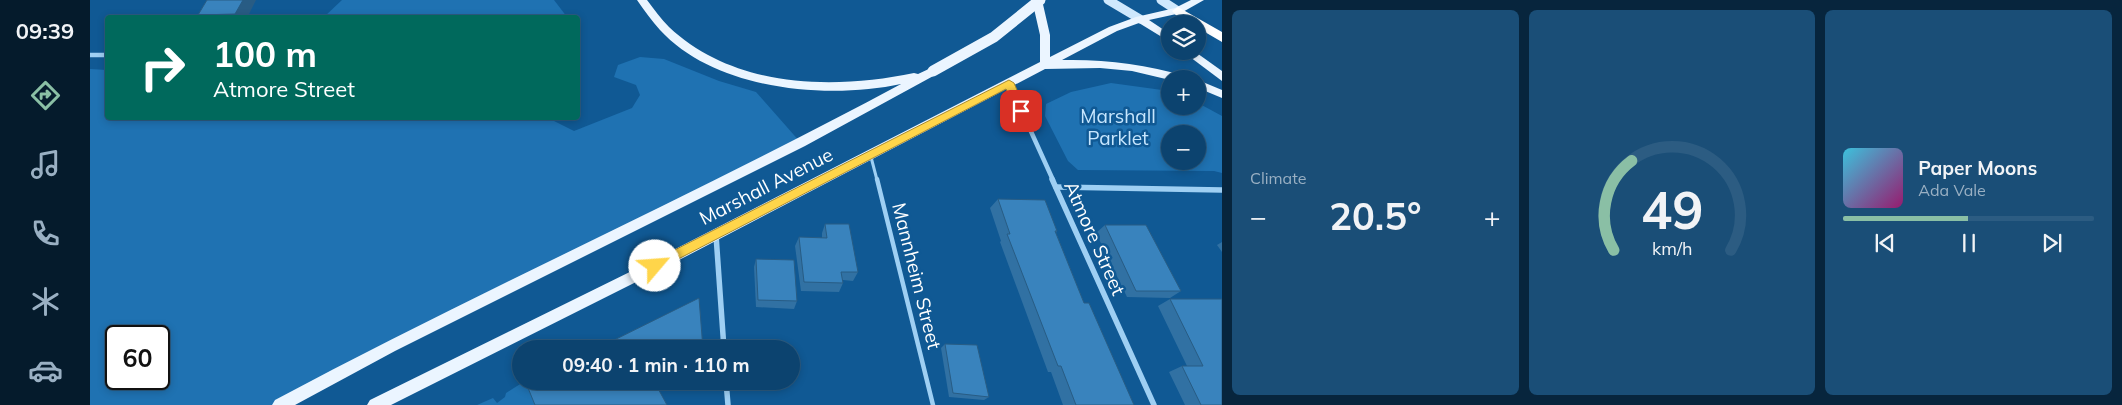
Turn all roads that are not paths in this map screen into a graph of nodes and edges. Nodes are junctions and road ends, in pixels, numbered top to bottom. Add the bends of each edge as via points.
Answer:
1 (642, 0) edge
2 (1038, 0) edge
3 (1108, 0) edge
4 (1161, 0) edge
5 (1199, 0) edge
6 (1178, 11) junction
7 (1140, 19) junction
8 (1161, 33) edge
9 (1222, 38) edge
10 (90, 55) edge
11 (105, 55) edge
12 (1199, 60) edge
13 (1045, 65) junction
14 (933, 71) junction
15 (1161, 73) edge
16 (1222, 77) edge
17 (1009, 83) junction
18 (1206, 87) edge
19 (1222, 94) edge
20 (870, 155) junction
21 (1056, 187) junction
22 (1222, 190) edge
23 (716, 234) junction
24 (723, 340) edge
25 (727, 390) edge
26 (280, 405) edge
27 (375, 405) edge
28 (728, 405) edge
29 (932, 405) edge
30 (1154, 405) edge

1 - 14 main road via 658,22 695,52 767,80 812,87 845,87 881,84
2 - 13 main road via 1045,35
2 - 14 main road, bridge via 994,36
3 - 7 street
4 - 6 street
5 - 6 main road, Marshall Avenue
6 - 7 main road, Marshall Avenue
6 - 9 highway
7 - 8 main road
7 - 13 main road, Marshall Avenue via 1113,29
10 - 11 street
12 - 16 main road
13 - 15 main road via 1117,64
13 - 17 main road, Marshall Avenue
14 - 26 main road via 801,143 390,346
17 - 20 main road, Marshall Avenue
17 - 21 street, Atmore Street
18 - 19 main road
20 - 23 main road, Marshall Avenue
20 - 29 lane, Mannheim Street
21 - 22 street
21 - 30 street, Atmore Street
23 - 24 street
23 - 27 main road, Marshall Avenue
25 - 28 street

